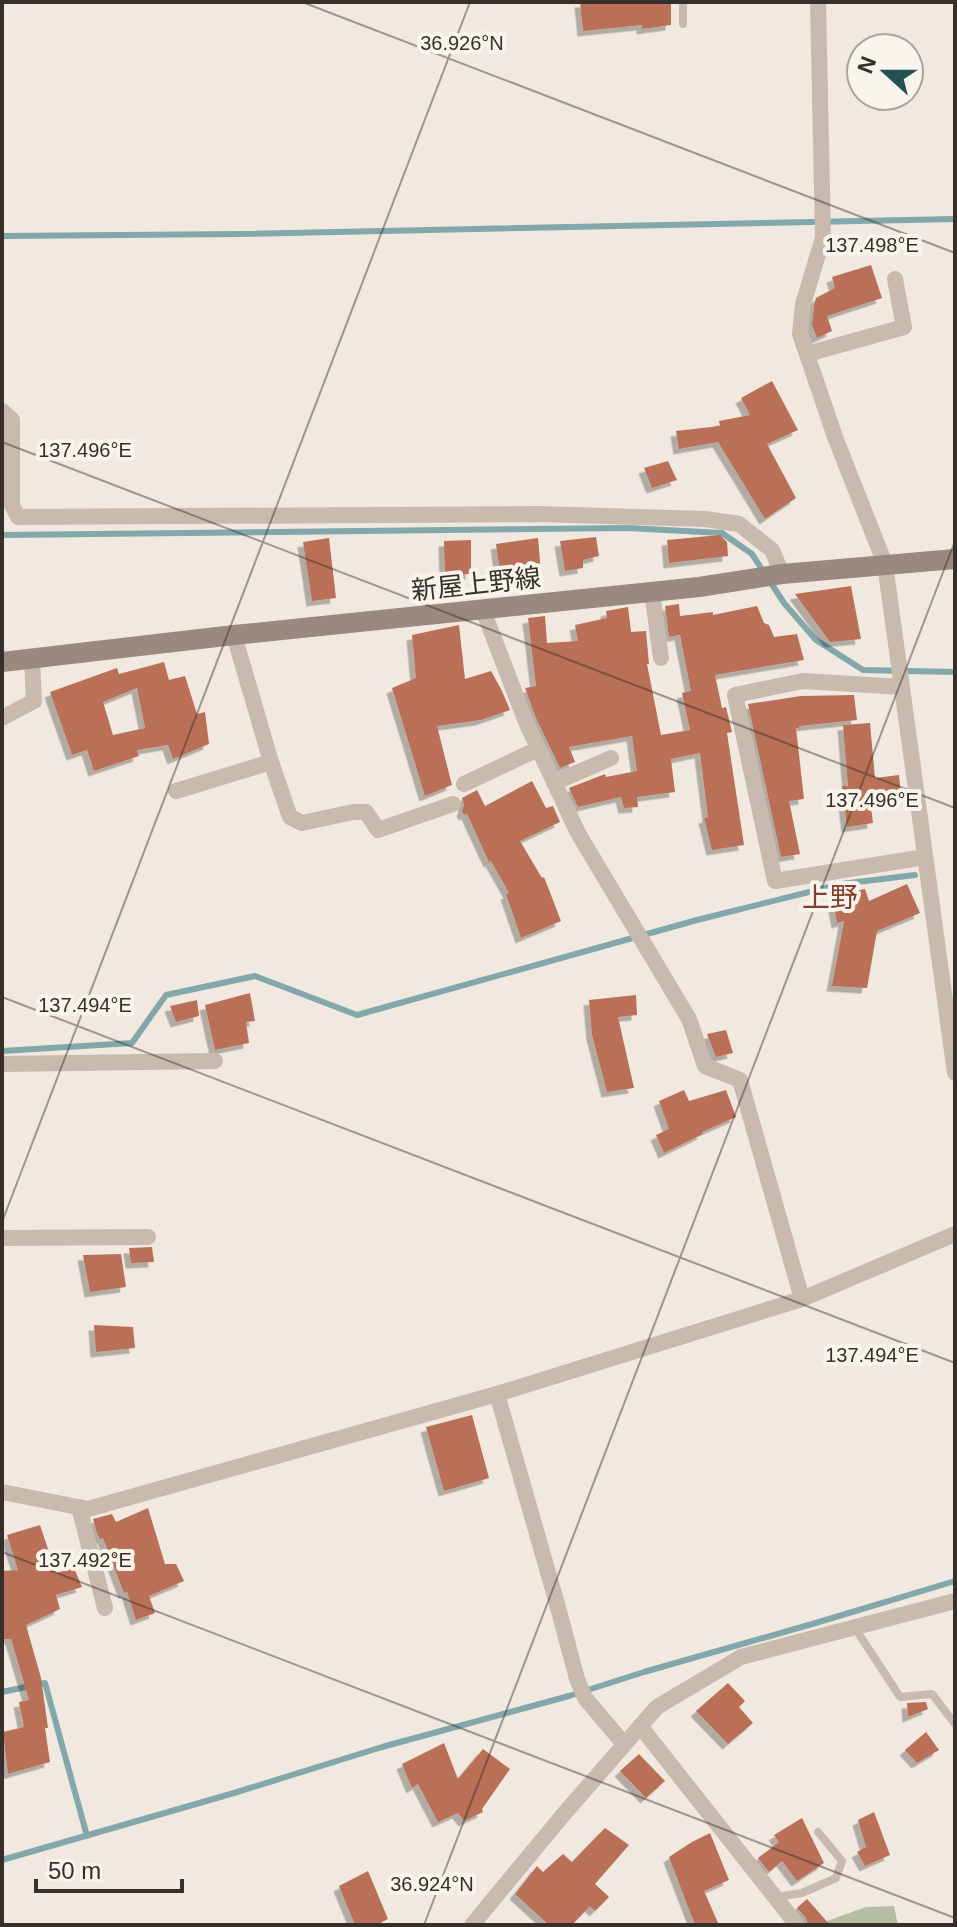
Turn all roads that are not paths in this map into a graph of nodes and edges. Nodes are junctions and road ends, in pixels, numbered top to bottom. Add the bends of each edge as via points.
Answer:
1 (683, 2) edge
2 (818, 2) edge
3 (683, 24) dead end
4 (895, 279) dead end
5 (807, 354) junction
6 (2, 411) edge
7 (955, 559) edge
8 (885, 564) junction
9 (782, 574) junction
10 (652, 592) junction
11 (483, 610) junction
12 (234, 635) junction
13 (661, 658) dead end
14 (32, 659) junction
15 (2, 662) edge
16 (902, 687) junction
17 (2, 718) edge
18 (538, 749) junction
19 (611, 758) dead end
20 (271, 762) junction
21 (554, 783) junction
22 (464, 784) dead end
23 (176, 791) dead end
24 (453, 804) dead end
25 (925, 857) junction
26 (215, 1061) dead end
27 (2, 1064) edge
28 (955, 1073) edge
29 (955, 1234) edge
30 (148, 1237) dead end
31 (2, 1238) edge
32 (802, 1299) junction
33 (497, 1394) junction
34 (2, 1492) edge
35 (79, 1507) junction
36 (955, 1601) edge
37 (105, 1608) dead end
38 (855, 1627) junction
39 (955, 1724) edge
40 (640, 1726) junction
41 (624, 1744) junction
42 (818, 1832) dead end
43 (775, 1897) junction
44 (472, 1925) edge
45 (797, 1925) edge

1 - 3 lane
2 - 5 street via 823,238 803,304 800,334
4 - 5 street via 904,327
5 - 8 street
6 - 9 street via 12,420 12,505 18,517 537,514 705,519 739,524 772,550
7 - 8 main road, 新屋上野線
8 - 9 main road, 新屋上野線
8 - 16 street
9 - 10 main road, 新屋上野線
10 - 11 main road, 新屋上野線
10 - 13 street
11 - 12 main road, 新屋上野線
11 - 18 street
12 - 14 main road, 新屋上野線
12 - 20 street
14 - 15 main road, 新屋上野線
14 - 17 street via 34,701
16 - 25 street
16 - 25 street via 803,681 735,695 775,881
18 - 21 street
18 - 22 street
19 - 21 street
20 - 23 street
20 - 24 street via 290,817 302,823 366,812 378,830
21 - 32 street via 689,1019 705,1066 740,1080
25 - 28 street
26 - 27 street
29 - 32 street
30 - 31 street
32 - 33 street
33 - 35 street via 88,1509
33 - 41 street via 577,1679 585,1698
34 - 35 street
35 - 37 street
36 - 38 street
38 - 39 lane via 900,1697 932,1694
38 - 40 street via 741,1657 657,1707
40 - 41 street
40 - 43 street
41 - 44 street
42 - 43 lane via 842,1861 836,1878 802,1893
43 - 45 street

